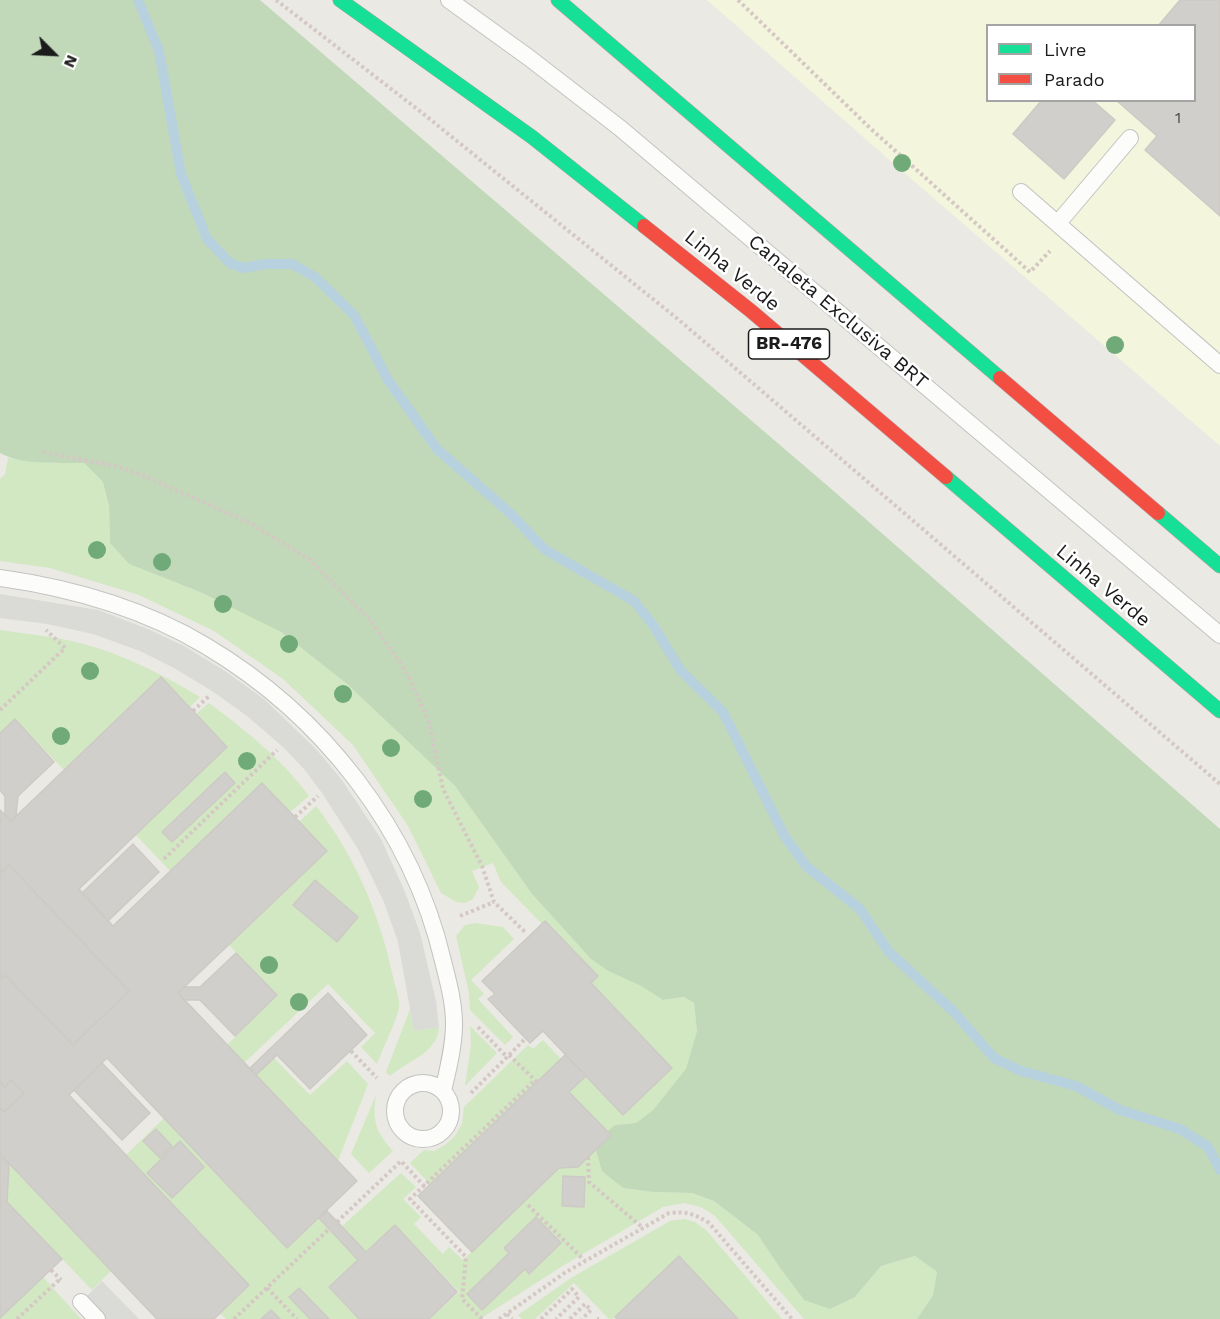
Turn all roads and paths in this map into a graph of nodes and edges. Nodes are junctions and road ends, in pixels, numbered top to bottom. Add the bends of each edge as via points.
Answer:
1 (276, 0) edge
2 (340, 0) edge
3 (449, 0) edge
4 (558, 0) edge
5 (738, 0) edge
6 (1130, 138) dead end
7 (1021, 192) dead end
8 (1058, 223) junction
9 (1054, 247) dead end
10 (1220, 365) edge
11 (43, 452) dead end
12 (1220, 566) edge
13 (0, 578) edge
14 (46, 630) dead end
15 (1220, 634) edge
16 (209, 696) dead end
17 (0, 710) edge
18 (193, 711) dead end
19 (1220, 711) edge
20 (277, 750) dead end
21 (1220, 784) edge
22 (318, 796) dead end
23 (295, 817) dead end
24 (164, 859) dead end
25 (494, 902) junction
26 (460, 916) dead end
27 (525, 932) dead end
28 (471, 1019) dead end
29 (526, 1038) dead end
30 (351, 1051) dead end
31 (508, 1056) junction
32 (377, 1078) dead end
33 (444, 1091) dead end
34 (471, 1093) dead end
35 (588, 1157) dead end
36 (425, 1187) junction
37 (528, 1205) dead end
38 (337, 1222) dead end
39 (643, 1228) junction
40 (329, 1229) dead end
41 (585, 1261) junction
42 (60, 1280) dead end
43 (267, 1288) junction
44 (81, 1302) dead end
45 (507, 1314) junction
46 (17, 1319) edge
47 (97, 1319) edge
48 (234, 1319) edge
49 (297, 1319) edge
50 (482, 1319) edge
51 (499, 1319) edge
52 (512, 1319) edge
53 (541, 1319) edge
54 (556, 1319) edge
55 (570, 1319) edge
56 (582, 1319) edge
57 (792, 1319) edge

1 - 21 path via 679,320
2 - 19 highway, Linha Verde / BR-476 via 532,137 751,311
3 - 15 lane, Canaleta Exclusiva BRT via 620,128
4 - 12 highway
5 - 9 path via 870,128 1030,272
6 - 8 lane
7 - 8 lane
8 - 10 lane
11 - 25 path via 115,466 144,476 250,523 310,560 370,620 407,673 429,722 443,789 482,866
13 - 33 lane via 45,585 102,601 206,645 269,689 355,775 392,831 435,926 454,1024
14 - 17 path via 65,648
16 - 18 path
20 - 24 path
22 - 23 path
25 - 26 path
25 - 27 path
28 - 31 path
29 - 31 path
30 - 32 path
31 - 34 path
31 - 36 path via 536,1081
35 - 39 path via 589,1182
36 - 38 path via 400,1161
36 - 50 path via 410,1199 466,1257 462,1299
37 - 41 path
39 - 41 path
39 - 57 path via 669,1213 684,1211 703,1219
40 - 43 path
41 - 45 path
42 - 46 path
43 - 48 path
43 - 49 path
44 - 47 lane
45 - 51 path
45 - 52 path
53 - 54 path via 572,1289 579,1297
55 - 56 path via 585,1304 591,1310

